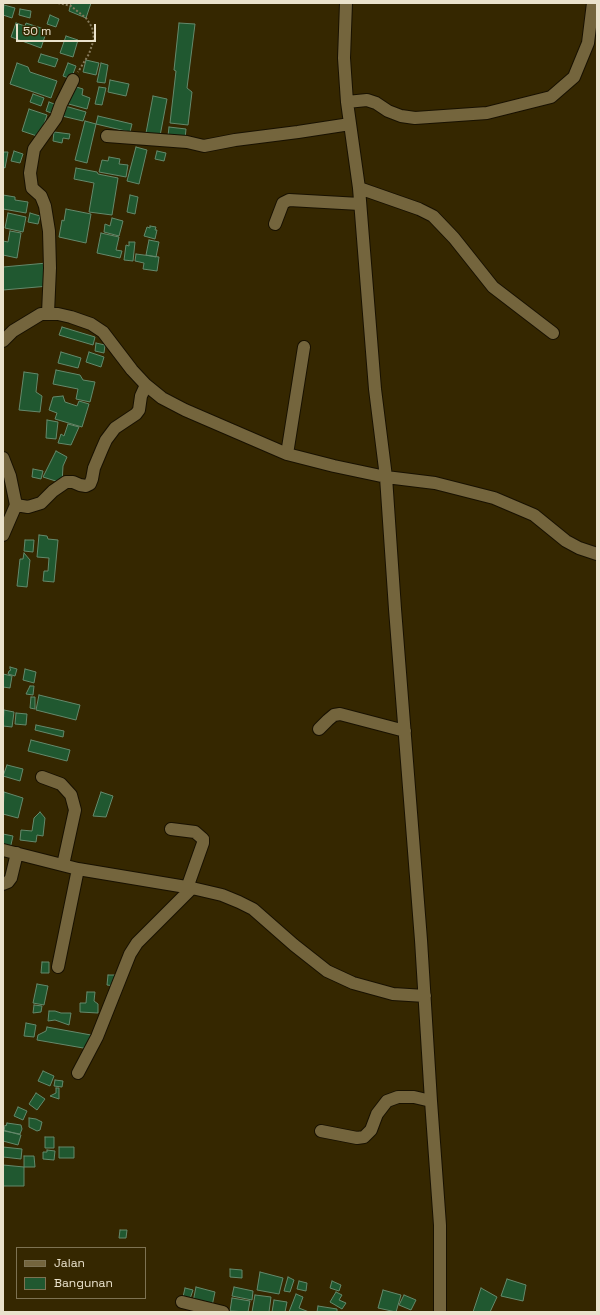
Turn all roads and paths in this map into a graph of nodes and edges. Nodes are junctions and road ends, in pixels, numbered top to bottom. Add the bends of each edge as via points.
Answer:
1 (58, 3) edge
2 (346, 3) edge
3 (593, 3) edge
4 (73, 80) joint
5 (347, 102) junction
6 (350, 124) junction
7 (107, 136) dead end
8 (359, 188) junction
9 (360, 204) junction
10 (275, 224) dead end
11 (48, 313) junction
12 (553, 333) dead end
13 (3, 340) edge
14 (304, 347) dead end
15 (146, 385) junction
16 (287, 454) junction
17 (3, 458) edge
18 (386, 477) junction
19 (16, 505) junction
20 (3, 535) edge
21 (597, 554) edge
22 (319, 729) dead end
23 (405, 731) junction
24 (42, 777) dead end
25 (171, 829) dead end
26 (3, 850) edge
27 (17, 853) junction
28 (63, 865) junction
29 (78, 869) junction
30 (3, 884) edge
31 (189, 888) junction
32 (58, 967) dead end
33 (424, 996) junction
34 (78, 1073) dead end
35 (431, 1100) junction
36 (321, 1130) dead end
37 (182, 1302) dead end
38 (223, 1312) edge
39 (440, 1312) edge

1 - 4 path via 71,6 86,18 92,27 94,39 89,54
2 - 5 street via 344,58
3 - 5 street via 588,43 574,77 551,97 488,113 415,118 394,114 367,100
4 - 11 street via 56,118 34,149 30,173 32,188 41,196 45,206 49,231
5 - 6 street
6 - 7 street via 204,146 187,142
6 - 8 street
8 - 9 street
8 - 12 street via 419,208 433,216 493,287
9 - 10 street via 289,200 283,203
9 - 18 street via 375,390
11 - 13 street via 41,314
11 - 15 street via 71,317 102,332
14 - 16 street
15 - 16 street via 162,398 185,410
15 - 19 street via 140,396 139,410 115,428 106,440 90,484 86,486 66,482 41,503 28,507
16 - 18 street
17 - 19 street
18 - 21 street via 435,483 494,498 534,515 566,541
18 - 23 street
19 - 20 street
22 - 23 street via 334,715 340,714
23 - 33 street
24 - 28 street via 61,784 71,795 75,810
25 - 31 street via 195,832 202,839
26 - 27 street
27 - 28 street
27 - 30 street via 11,878
28 - 29 street
29 - 31 street
29 - 32 street
31 - 33 street via 222,895 253,909 294,945 333,974 393,994
31 - 34 street via 137,943 130,954 97,1037
33 - 35 street
35 - 36 street via 398,1096 387,1101 377,1114 371,1130 364,1137 356,1138
35 - 39 street via 441,1236
37 - 38 street

